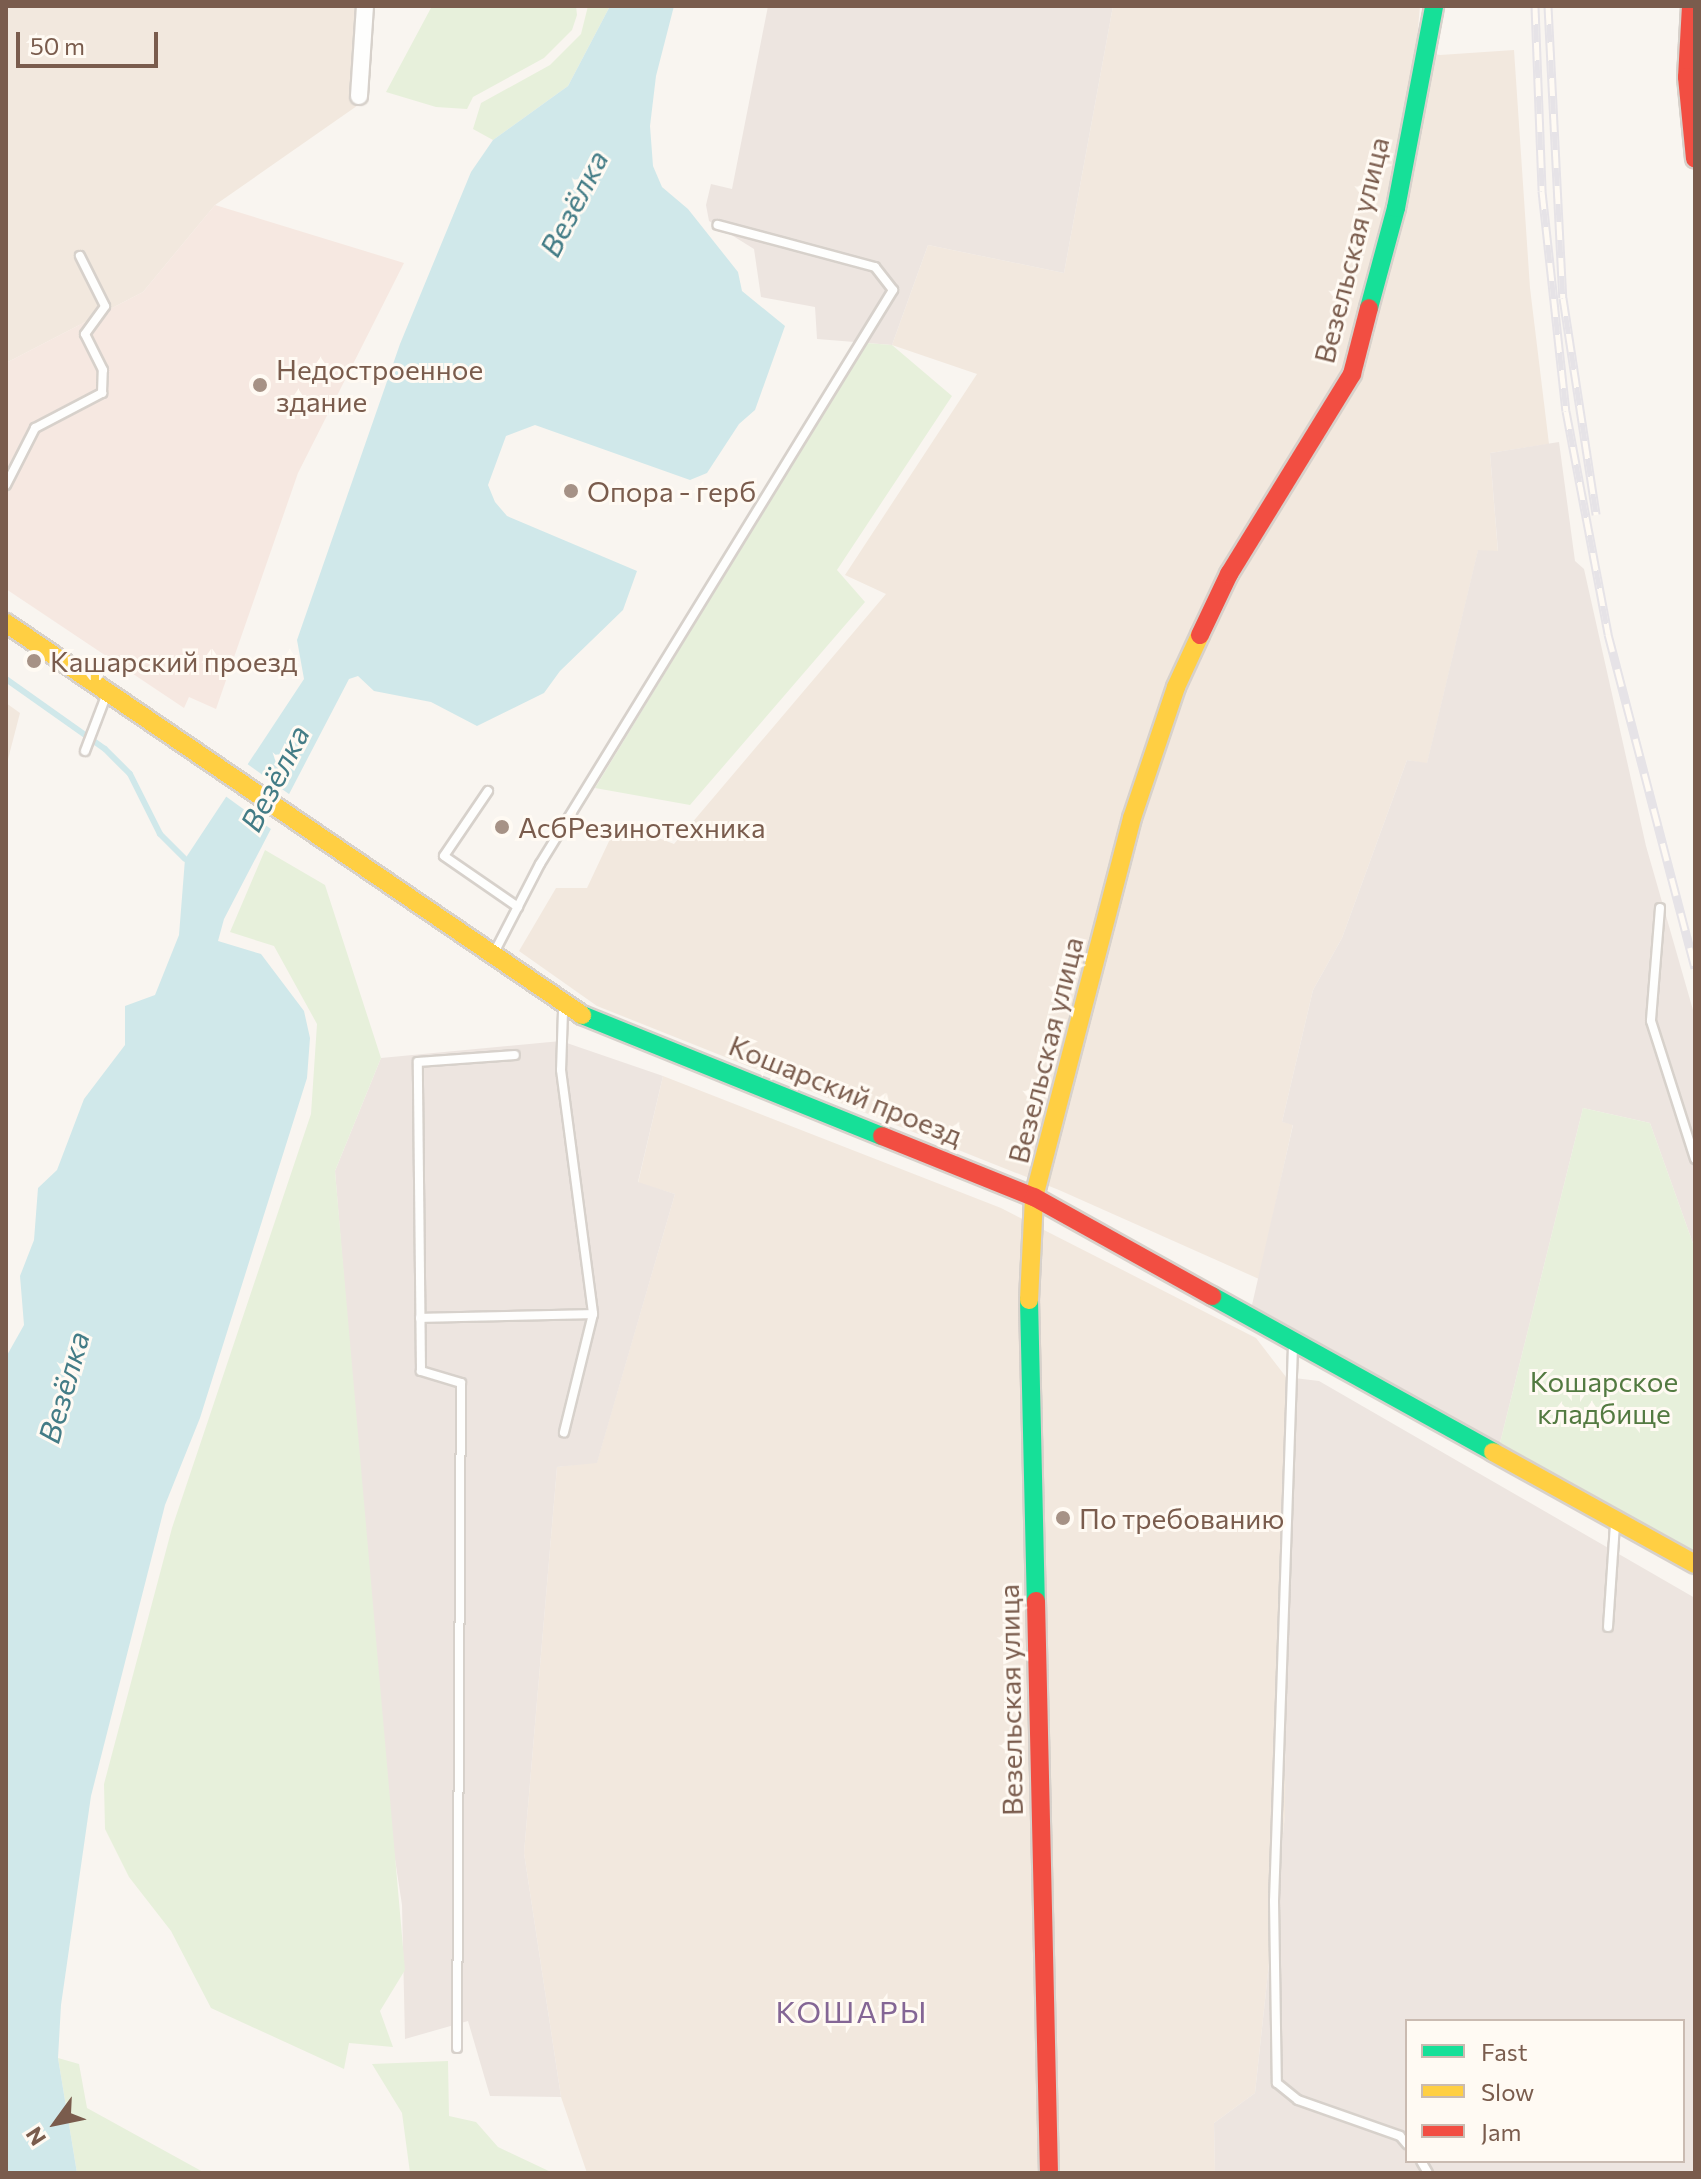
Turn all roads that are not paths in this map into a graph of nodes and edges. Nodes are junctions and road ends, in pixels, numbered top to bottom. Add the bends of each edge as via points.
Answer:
1 (365, 6) edge
2 (1434, 6) edge
3 (1691, 6) edge
4 (359, 96) dead end
5 (1695, 159) edge
6 (718, 225) dead end
7 (80, 256) dead end
8 (6, 485) edge
9 (6, 623) edge
10 (108, 693) junction
11 (85, 746) dead end
12 (488, 791) dead end
13 (518, 907) junction
14 (1660, 908) dead end
15 (492, 958) junction
16 (565, 1008) junction
17 (515, 1055) dead end
18 (1695, 1159) edge
19 (1034, 1197) junction
20 (593, 1314) junction
21 (420, 1318) junction
22 (1293, 1342) junction
23 (564, 1432) dead end
24 (1615, 1520) junction
25 (1695, 1564) edge
26 (1608, 1627) dead end
27 (457, 2048) dead end
28 (1405, 2142) edge
29 (1049, 2173) edge

1 - 4 street
2 - 19 street, Везельская улица via 1396,208 1352,374 1229,574 1176,687 1132,818
3 - 5 street via 1687,77
6 - 13 lane via 875,267 893,290
7 - 8 lane via 105,306 85,334 103,370 102,393 35,428
9 - 10 street, Кошарский проезд
10 - 11 lane
10 - 15 street, Кошарский проезд
12 - 13 lane via 444,856
13 - 15 lane
14 - 18 lane via 1651,1021
15 - 16 street, Кошарский проезд
16 - 19 street, Кошарский проезд
16 - 20 lane via 561,1070
17 - 21 lane via 418,1062
19 - 22 street, Кошарский проезд
19 - 29 street, Везельская улица via 1028,1270
20 - 21 lane
20 - 23 lane
21 - 27 lane via 421,1371 461,1383
22 - 24 street, Кошарский проезд
22 - 28 lane via 1274,1901 1277,2083 1298,2100
24 - 25 street, Кошарский проезд
24 - 26 lane

